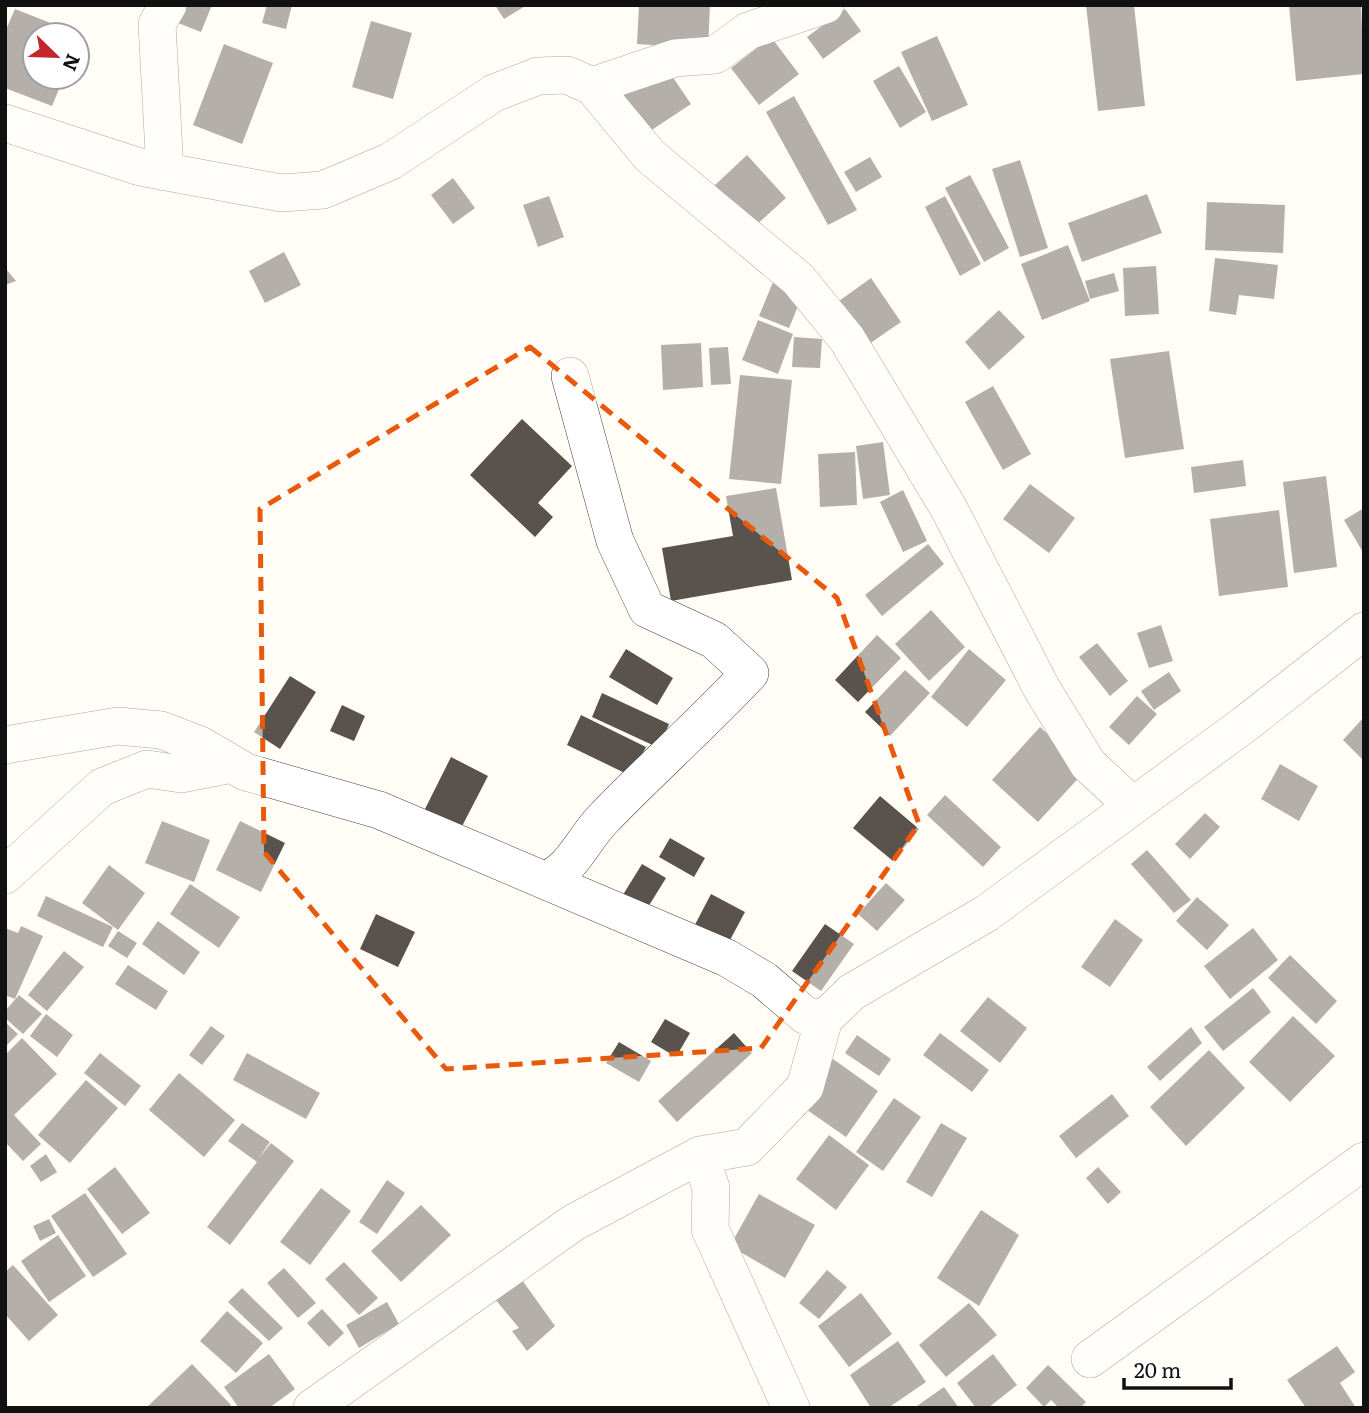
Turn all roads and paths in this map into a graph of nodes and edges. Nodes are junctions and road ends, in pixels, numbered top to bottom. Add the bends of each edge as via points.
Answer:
1 (168, 5) edge
2 (825, 5) edge
3 (593, 86) junction
4 (5, 122) edge
5 (165, 172) junction
6 (570, 376) dead end
7 (1364, 631) edge
8 (5, 745) edge
9 (232, 764) junction
10 (1133, 806) junction
11 (5, 875) edge
12 (544, 880) junction
13 (824, 1019) junction
14 (700, 1155) junction
15 (1364, 1161) edge
16 (1090, 1359) dead end
17 (312, 1408) edge
18 (791, 1408) edge

1 - 5 street via 157,24
2 - 3 street via 748,31 715,55 675,58
3 - 5 street via 567,75 538,76 494,93 391,160 323,190 281,193
3 - 10 street via 650,156 797,279 847,339 947,507 1042,689 1088,764
4 - 5 street
6 - 12 street via 615,541 647,608 714,639 750,673 600,822 559,876
7 - 10 street
8 - 9 street via 118,726 161,730
9 - 11 street via 181,774 147,769 102,788
9 - 12 street via 379,810
10 - 13 street via 988,913 852,992
12 - 13 street via 727,958 764,980 806,1016
13 - 14 street via 805,1087 747,1146
14 - 17 street via 573,1223
14 - 18 street via 711,1188 710,1229
15 - 16 street

